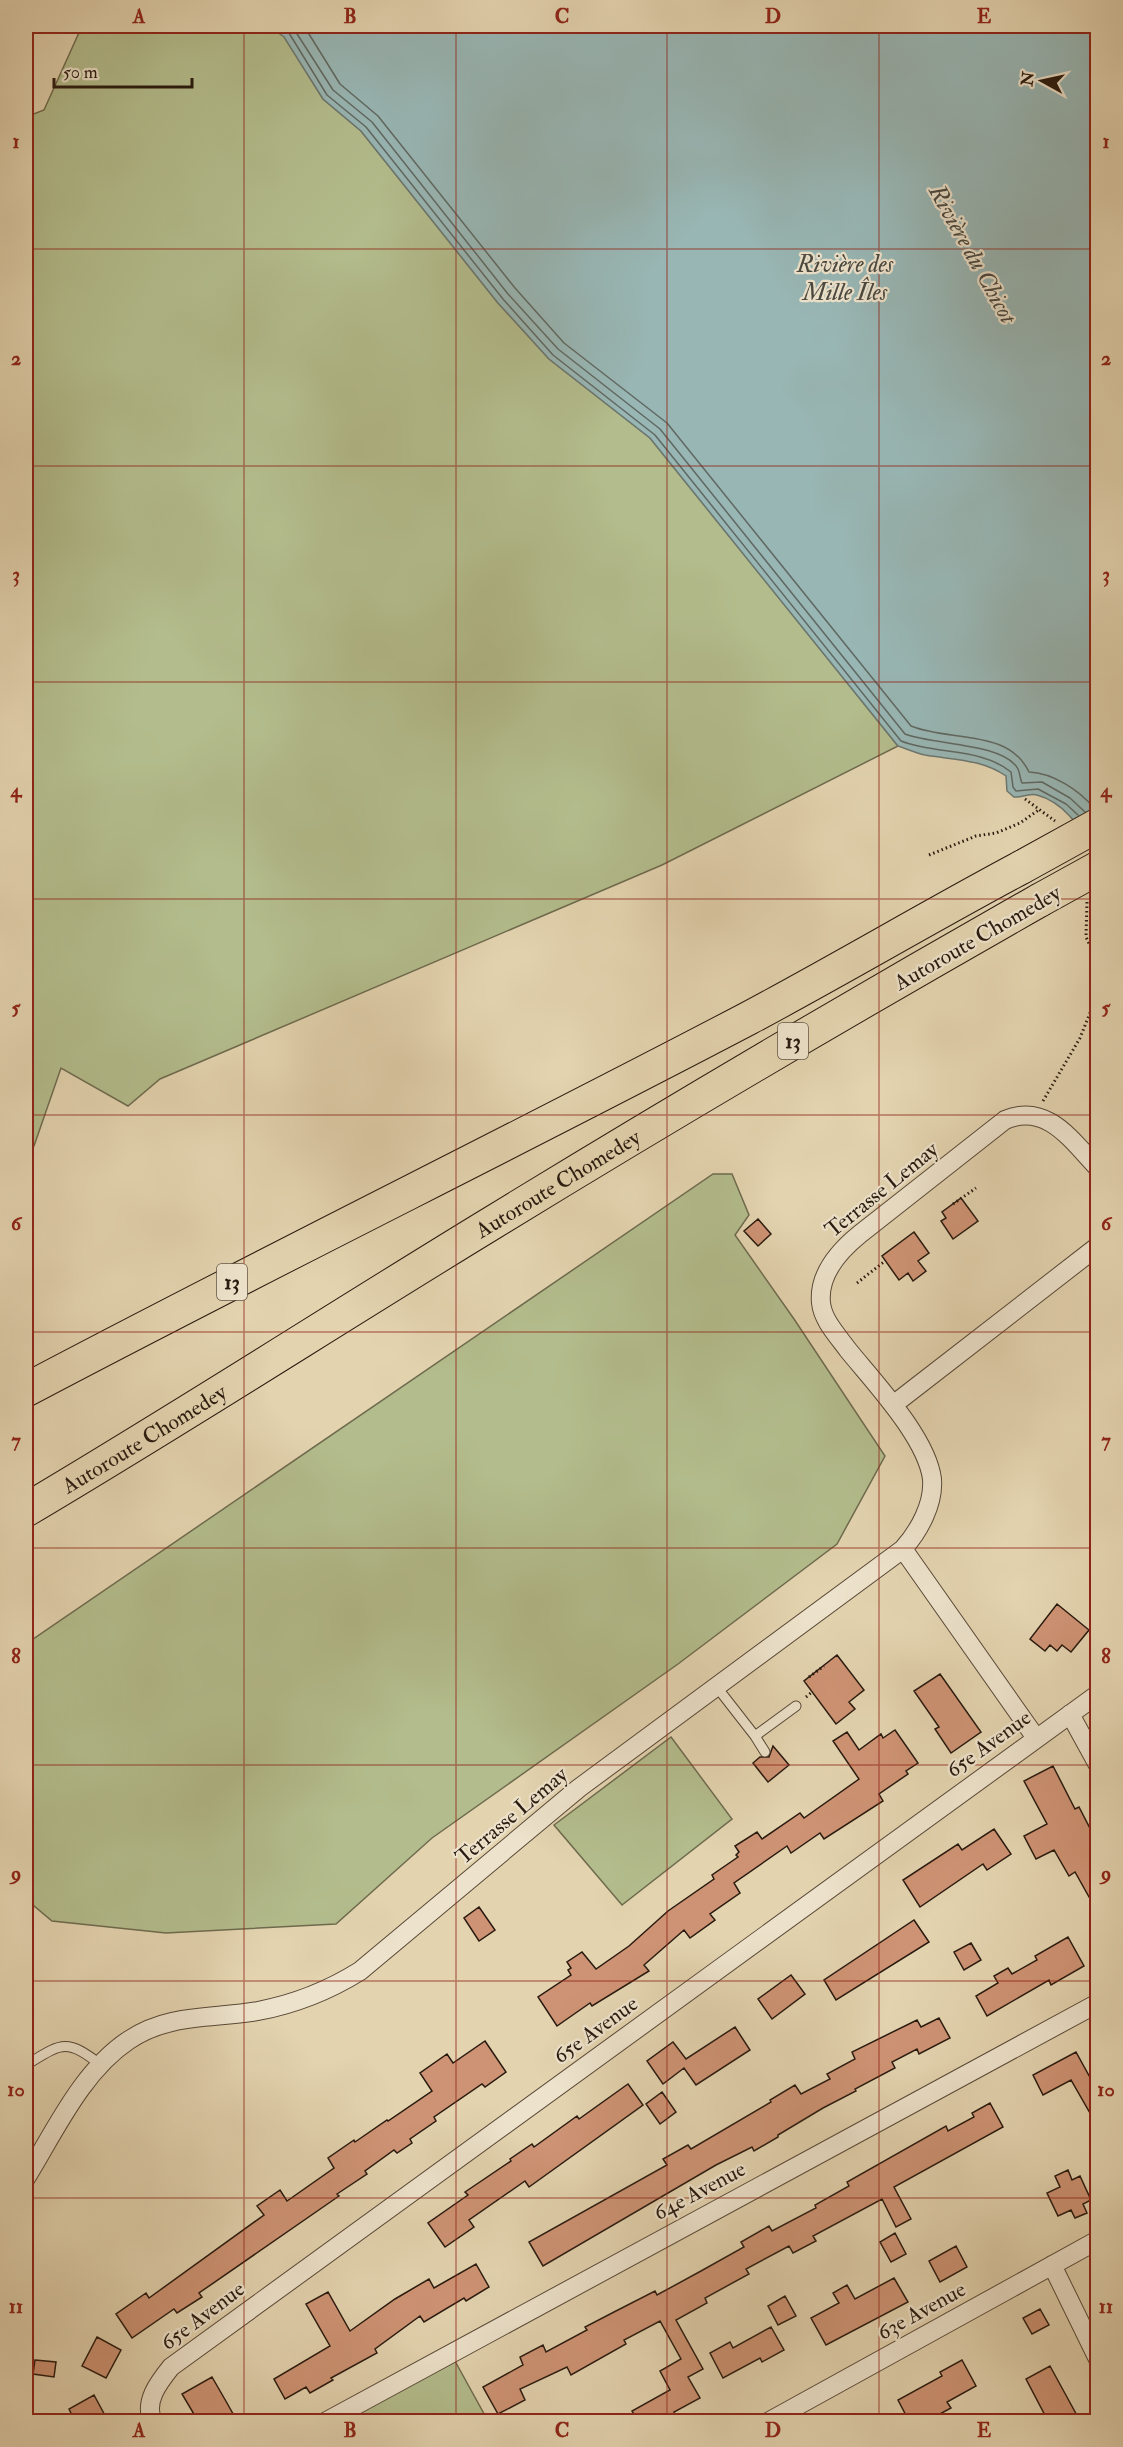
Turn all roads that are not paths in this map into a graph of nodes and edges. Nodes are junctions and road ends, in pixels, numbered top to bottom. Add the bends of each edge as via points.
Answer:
1 (1098, 825) edge
2 (1098, 868) edge
3 (1098, 1168) edge
4 (1098, 1246) edge
5 (26, 1390) edge
6 (893, 1405) junction
7 (26, 1510) edge
8 (903, 1549) junction
9 (716, 1686) junction
10 (1098, 1694) edge
11 (796, 1706) dead end
12 (1070, 1714) junction
13 (755, 1736) junction
14 (1036, 1738) junction
15 (765, 1752) dead end
16 (1098, 1765) edge
17 (1098, 2003) edge
18 (26, 2065) edge
19 (101, 2065) junction
20 (26, 2178) edge
21 (1098, 2241) edge
22 (1052, 2265) junction
23 (1098, 2359) edge
24 (153, 2421) edge
25 (325, 2421) edge
26 (768, 2421) edge

1 - 5 highway, Autoroute Chomedey / 13, bridge via 753,1016
2 - 7 highway, Autoroute Chomedey / 13, bridge via 674,1112
3 - 6 street, Terrasse Lemay via 1053,1124 1030,1114 1017,1115 1005,1120 839,1252 826,1275 821,1302 824,1312 837,1335
4 - 6 street
6 - 8 street, Terrasse Lemay via 919,1444 932,1480 926,1511
8 - 9 street, Terrasse Lemay
8 - 14 street
9 - 13 lane
9 - 19 street, Terrasse Lemay via 579,1788 385,1952 340,1983 282,2006 162,2023 128,2040
10 - 12 street, 65e Avenue
11 - 13 lane
12 - 14 street, 65e Avenue
12 - 16 street
13 - 15 lane
14 - 24 street, 65e Avenue via 171,2367 153,2390
17 - 25 street, 64e Avenue
18 - 19 lane via 59,2046 77,2049
19 - 20 street, Terrasse Lemay
21 - 22 street, 63e Avenue
22 - 23 street
22 - 26 street, 63e Avenue

